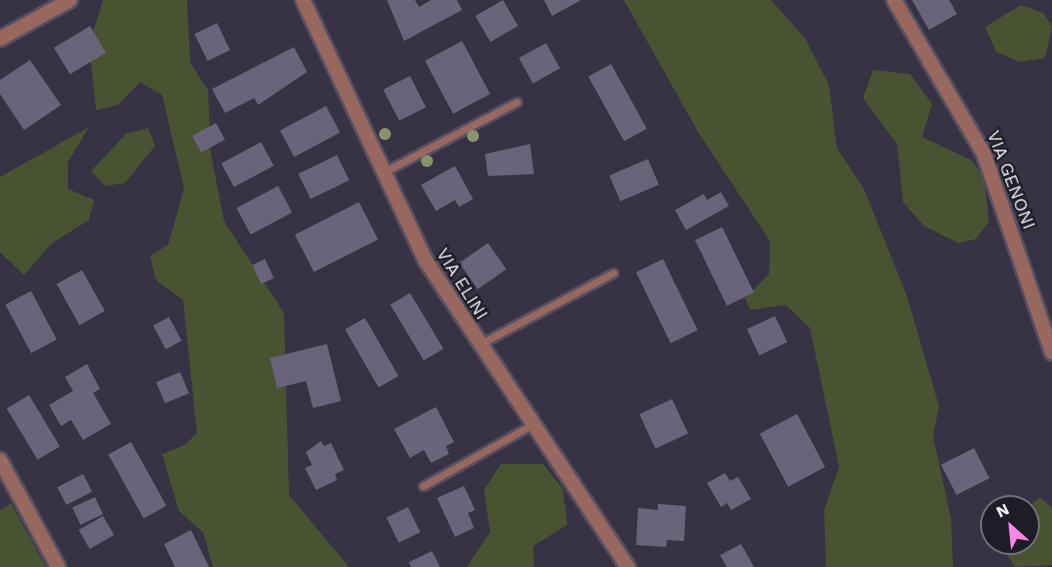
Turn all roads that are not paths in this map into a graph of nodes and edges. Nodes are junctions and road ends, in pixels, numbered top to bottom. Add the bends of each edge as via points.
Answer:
1 (70, 0) edge
2 (303, 0) edge
3 (894, 0) edge
4 (0, 39) edge
5 (517, 102) dead end
6 (384, 172) junction
7 (612, 273) dead end
8 (479, 345) junction
9 (1052, 353) edge
10 (533, 424) junction
11 (0, 460) edge
12 (423, 486) dead end
13 (58, 567) edge
14 (628, 567) edge

1 - 4 street
2 - 6 street, VIA ELINI
3 - 9 street, VIA GENONI via 984,154
5 - 6 lane
6 - 8 street, VIA ELINI via 420,250
7 - 8 lane
8 - 10 street, VIA ELINI
10 - 12 lane
10 - 14 street, VIA ELINI
11 - 13 street

